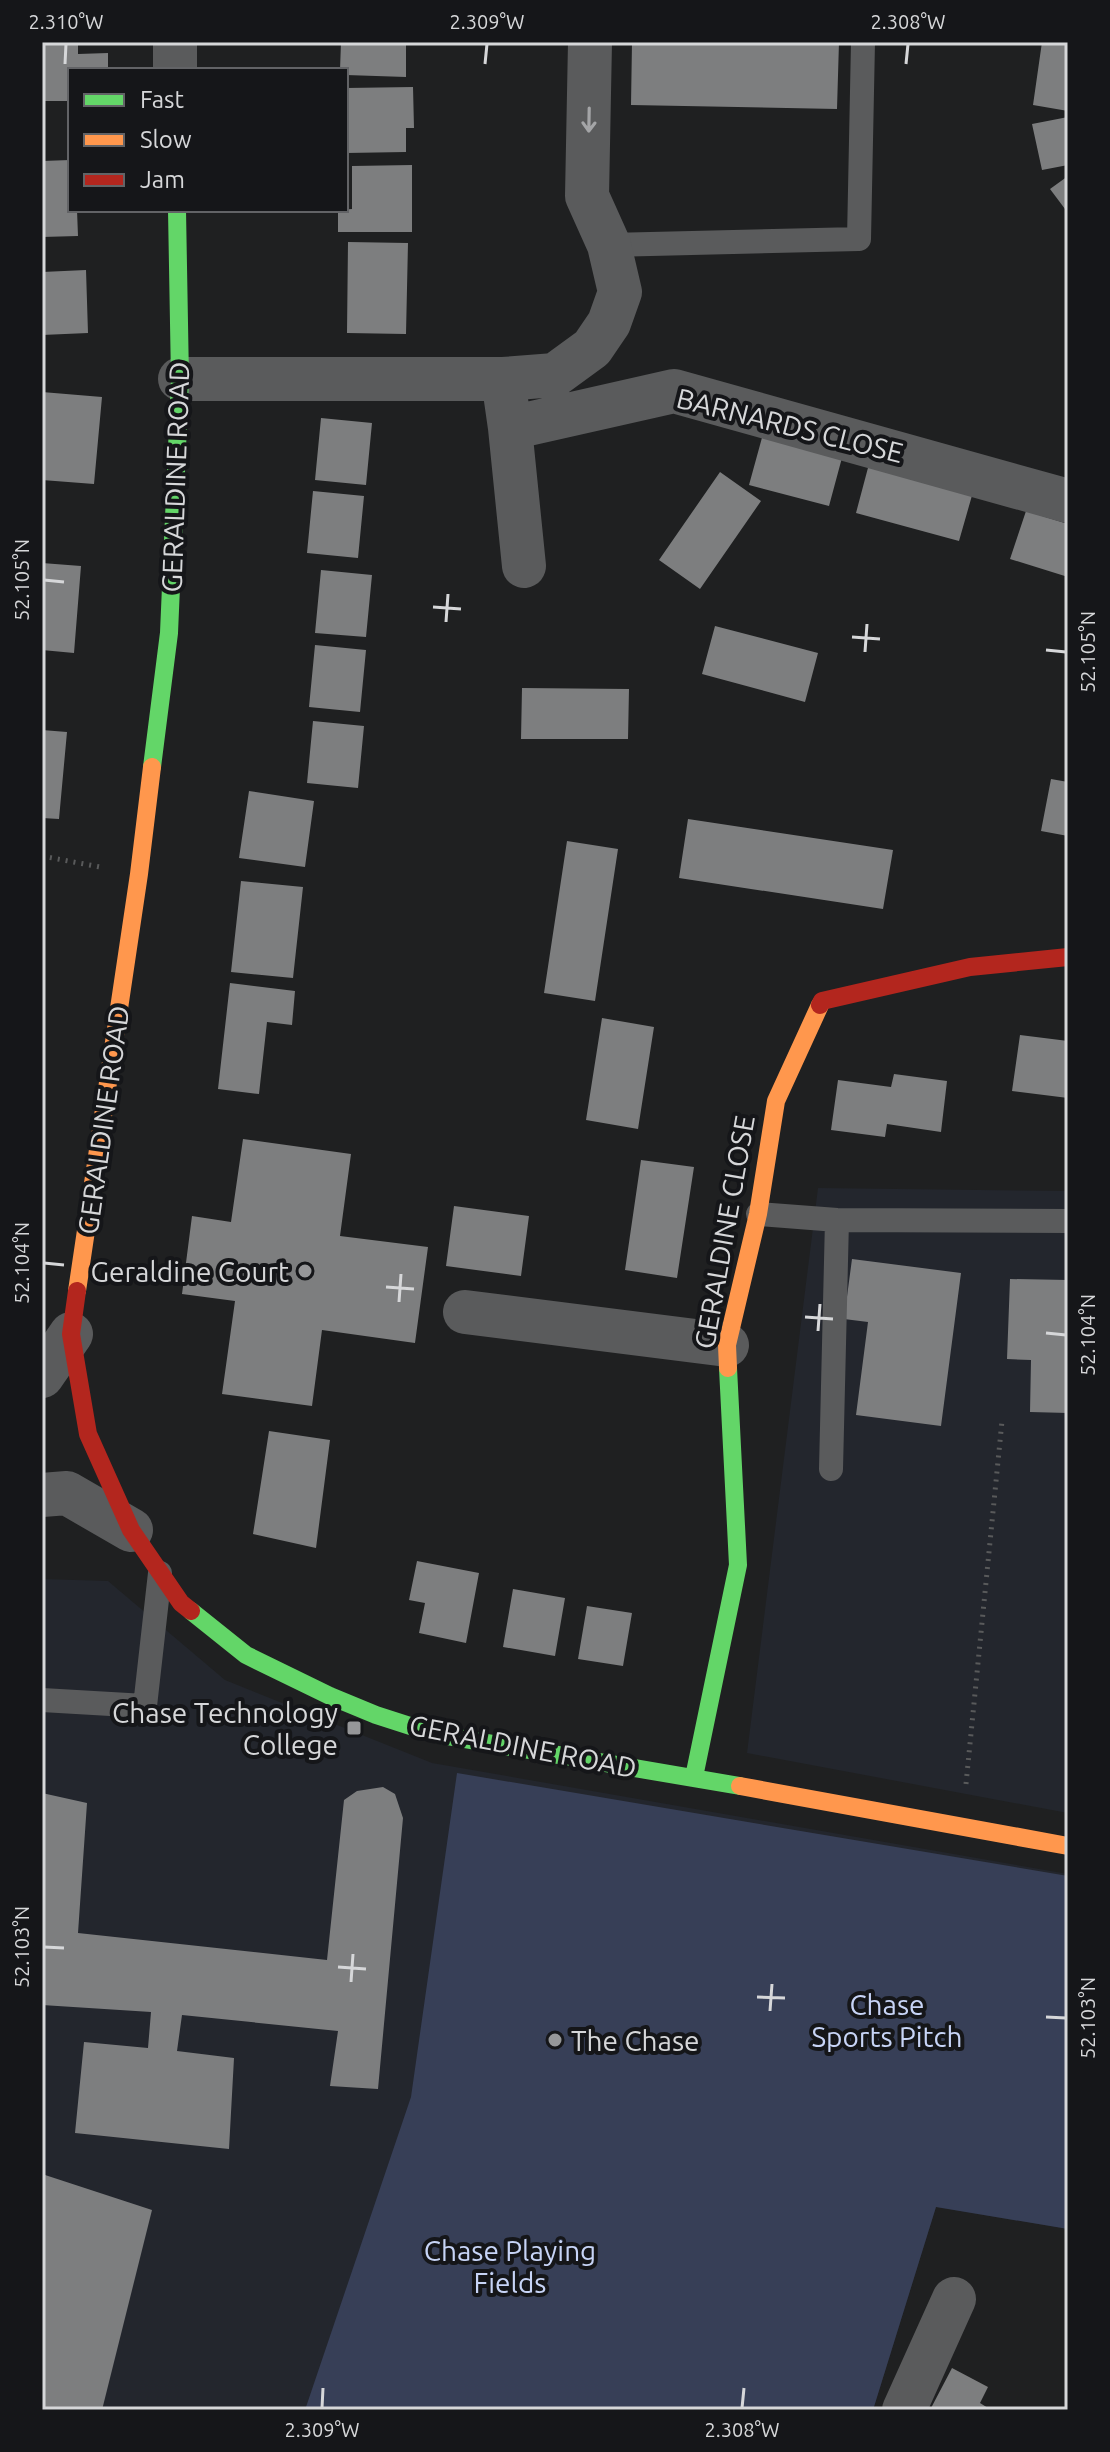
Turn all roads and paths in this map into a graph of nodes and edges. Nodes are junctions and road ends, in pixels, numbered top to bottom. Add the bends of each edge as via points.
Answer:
1 (175, 42) edge
2 (590, 42) edge
3 (863, 42) edge
4 (175, 68) edge
5 (177, 212) edge
6 (609, 245) junction
7 (180, 379) junction
8 (503, 379) junction
9 (510, 428) junction
10 (1068, 501) edge
11 (524, 566) dead end
12 (42, 856) edge
13 (139, 874) junction
14 (1068, 957) edge
15 (758, 1214) junction
16 (837, 1220) junction
17 (1068, 1221) edge
18 (465, 1312) dead end
19 (71, 1334) junction
20 (727, 1345) junction
21 (42, 1376) edge
22 (1002, 1421) dead end
23 (831, 1469) dead end
24 (42, 1495) edge
25 (131, 1530) junction
26 (160, 1573) junction
27 (42, 1700) edge
28 (694, 1777) junction
29 (922, 1820) junction
30 (1068, 1846) edge
31 (954, 2299) dead end
32 (904, 2410) edge

1 - 4 street
2 -> 6 street via 587,196
3 - 6 lane via 859,239
5 - 7 street, GERALDINE ROAD
6 - 8 street via 620,292 609,323 592,348 555,375
7 - 8 street
7 - 13 street, GERALDINE ROAD via 169,633
8 - 9 street
9 - 10 street, BARNARDS CLOSE via 674,391
9 - 11 street
12 - 13 path
13 - 19 street, GERALDINE ROAD
14 - 15 street, GERALDINE CLOSE via 970,967 822,1001 776,1101
15 - 16 lane
15 - 20 street, GERALDINE CLOSE
16 - 17 lane
16 - 23 lane
18 - 20 street
19 - 21 street
19 - 25 street, GERALDINE ROAD via 88,1434
20 - 28 street, GERALDINE CLOSE via 738,1565
22 - 29 path via 965,1794
24 - 25 street via 67,1493
25 - 26 street, GERALDINE ROAD
26 - 27 lane via 145,1706
26 - 28 street, GERALDINE ROAD via 181,1603 246,1655 376,1715 435,1734
28 - 29 street, GERALDINE ROAD
29 - 30 street, GERALDINE ROAD
31 - 32 street

